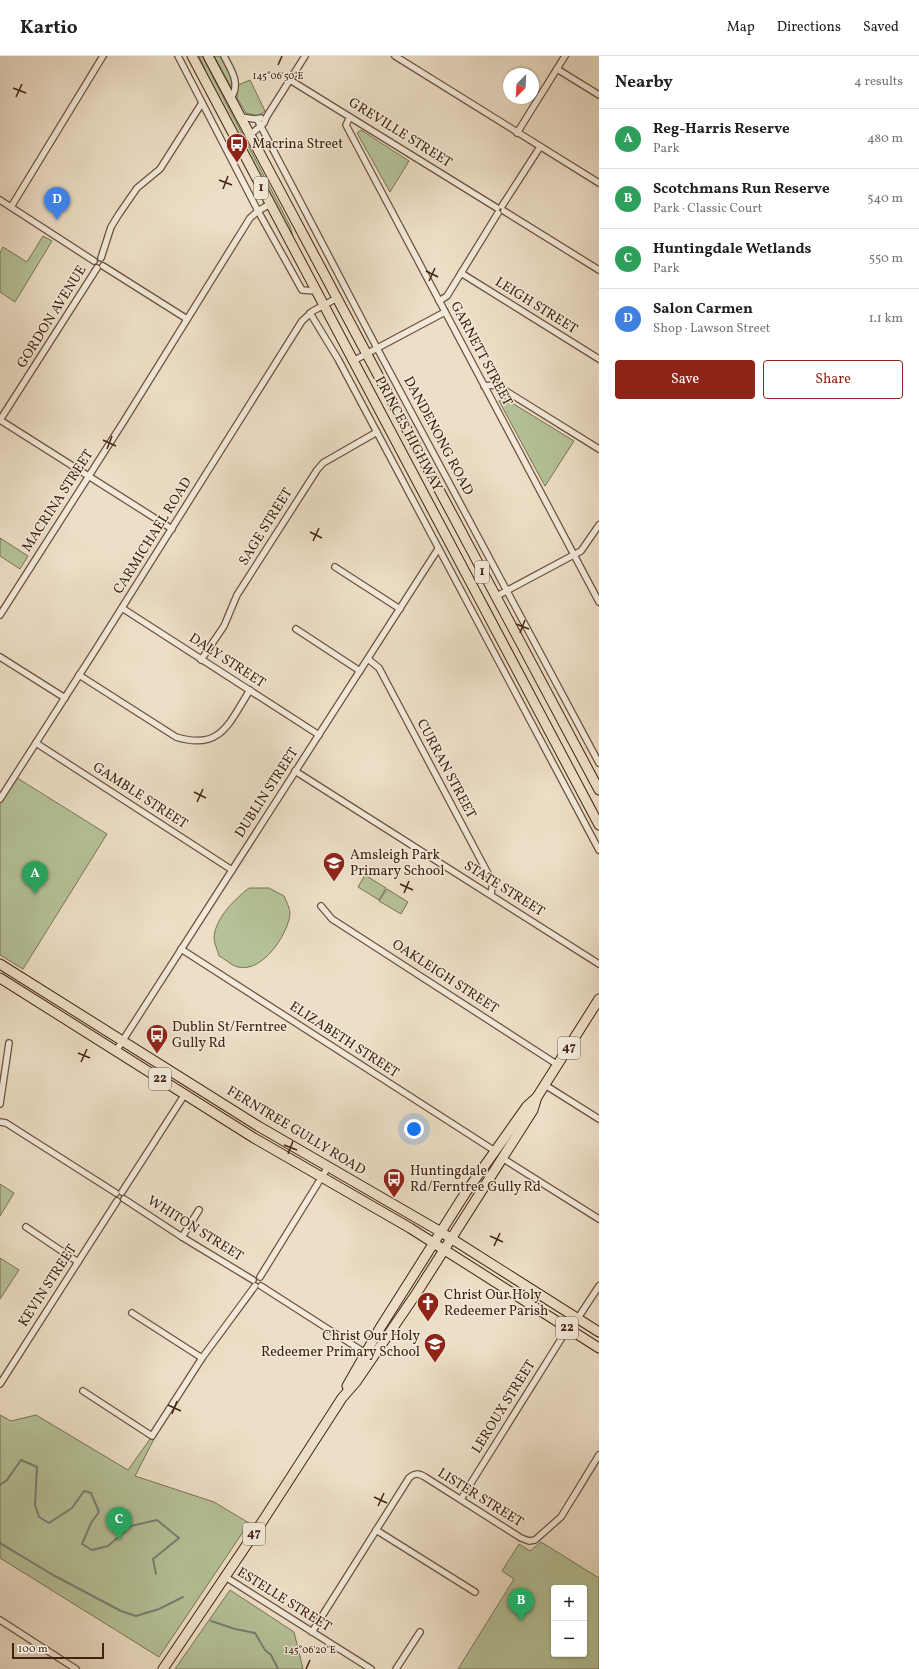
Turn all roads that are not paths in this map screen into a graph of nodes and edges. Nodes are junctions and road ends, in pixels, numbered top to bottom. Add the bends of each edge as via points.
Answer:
1 (104, 56) edge
2 (178, 56) edge
3 (192, 56) edge
4 (208, 56) edge
5 (224, 56) edge
6 (305, 56) edge
7 (395, 56) edge
8 (562, 57) edge
9 (557, 69) junction
10 (290, 80) junction
11 (599, 95) edge
12 (231, 98) junction
13 (202, 103) junction
14 (266, 116) junction
15 (241, 117) junction
16 (350, 117) junction
17 (258, 119) junction
18 (261, 126) junction
19 (518, 133) junction
20 (250, 135) junction
21 (540, 147) junction
22 (599, 183) edge
23 (0, 200) edge
24 (270, 204) junction
25 (11, 207) junction
26 (500, 209) junction
27 (258, 211) junction
28 (100, 258) junction
29 (94, 261) junction
30 (100, 267) junction
31 (599, 270) edge
32 (461, 273) junction
33 (316, 291) junction
34 (337, 298) junction
35 (439, 301) junction
36 (323, 305) junction
37 (445, 312) junction
38 (310, 313) junction
39 (187, 319) junction
40 (377, 348) junction
41 (366, 353) junction
42 (599, 359) edge
43 (353, 361) junction
44 (484, 386) junction
45 (0, 420) edge
46 (377, 432) junction
47 (599, 449) edge
48 (88, 476) junction
49 (599, 525) edge
50 (172, 529) junction
51 (596, 535) edge
52 (438, 549) junction
53 (574, 555) junction
54 (335, 567) dead end
55 (507, 590) junction
56 (495, 596) junction
57 (599, 602) edge
58 (122, 608) junction
59 (400, 608) junction
60 (0, 615) edge
61 (296, 629) dead end
62 (509, 654) junction
63 (0, 657) edge
64 (368, 659) junction
65 (497, 659) junction
66 (202, 660) junction
67 (360, 671) junction
68 (79, 675) junction
69 (250, 690) junction
70 (65, 698) junction
71 (319, 734) junction
72 (36, 743) junction
73 (599, 763) edge
74 (295, 771) junction
75 (599, 790) edge
76 (0, 799) edge
77 (599, 825) edge
78 (599, 850) edge
79 (232, 870) junction
80 (491, 894) junction
81 (321, 906) dead end
82 (181, 949) junction
83 (0, 964) edge
84 (599, 964) edge
85 (0, 978) edge
86 (599, 999) edge
87 (122, 1040) junction
88 (9, 1043) dead end
89 (116, 1051) junction
90 (558, 1065) junction
91 (544, 1085) junction
92 (185, 1094) junction
93 (537, 1097) junction
94 (0, 1104) edge
95 (599, 1119) edge
96 (0, 1122) edge
97 (495, 1151) junction
98 (502, 1158) junction
99 (328, 1167) junction
100 (322, 1178) junction
101 (122, 1192) junction
102 (116, 1194) junction
103 (124, 1199) junction
104 (117, 1200) junction
105 (199, 1210) dead end
106 (599, 1218) edge
107 (26, 1227) dead end
108 (441, 1232) junction
109 (182, 1237) junction
110 (450, 1238) junction
111 (434, 1244) junction
112 (444, 1249) junction
113 (78, 1262) junction
114 (260, 1277) junction
115 (253, 1280) junction
116 (258, 1286) junction
117 (599, 1286) edge
118 (132, 1313) dead end
119 (578, 1318) junction
120 (568, 1328) junction
121 (599, 1332) edge
122 (599, 1348) edge
123 (369, 1356) junction
124 (202, 1358) junction
125 (0, 1384) edge
126 (83, 1391) dead end
127 (599, 1455) edge
128 (461, 1499) junction
129 (376, 1530) junction
130 (224, 1576) junction
131 (475, 1592) dead end
132 (0, 1620) edge
133 (312, 1632) junction
134 (420, 1632) dead end
135 (76, 1669) edge
136 (163, 1669) edge
137 (371, 1669) edge
138 (396, 1669) edge

1 - 25 street
2 - 13 street
3 - 24 main road, PRINCES HIGHWAY / 1
4 - 12 main road, PRINCES HIGHWAY / 1
5 - 12 street via 235,79
6 - 10 street
7 - 19 street
8 - 9 street
9 - 11 street
9 - 19 street
10 - 14 street
10 - 16 street, GREVILLE STREET
12 - 15 main road, PRINCES HIGHWAY / 1
13 - 27 street
13 - 28 street, GORDON AVENUE via 160,169 137,188 119,214 111,227
14 - 17 street
14 - 18 street
15 - 17 street
15 - 20 main road, PRINCES HIGHWAY / 1
16 - 26 street, GREVILLE STREET
16 - 35 street, GARNETT STREET via 346,125
17 - 18 street, DANDENONG ROAD
18 - 20 street
18 - 40 street, DANDENONG ROAD
19 - 21 street
20 - 34 main road, PRINCES HIGHWAY / 1
21 - 22 street
21 - 26 street
23 - 25 street
24 - 27 street, MACRINA STREET
24 - 33 main road, PRINCES HIGHWAY / 1
25 - 29 street
26 - 31 street, GREVILLE STREET
26 - 32 street
27 - 33 street via 302,290
27 - 39 street, MACRINA STREET via 250,218
28 - 29 street
28 - 30 street via 104,262
29 - 30 street via 94,264
30 - 39 street
30 - 45 street, GORDON AVENUE
32 - 35 street via 447,296
32 - 42 street, LEIGH STREET
33 - 36 main road, PRINCES HIGHWAY / 1
34 - 36 street, CARMICHAEL ROAD
34 - 41 main road, PRINCES HIGHWAY / 1
35 - 37 street, GARNETT STREET
36 - 38 street, CARMICHAEL ROAD
36 - 43 main road, PRINCES HIGHWAY / 1
37 - 40 street
37 - 44 street, GARNETT STREET
38 - 46 street
38 - 50 street, CARMICHAEL ROAD via 302,321
39 - 48 street, MACRINA STREET
40 - 41 street
40 - 55 street, DANDENONG ROAD
41 - 43 street
41 - 56 main road, PRINCES HIGHWAY / 1
43 - 62 main road, PRINCES HIGHWAY / 1
44 - 47 street via 494,385 501,388
44 - 53 street, GARNETT STREET
45 - 48 street
46 - 52 street
46 - 66 street, SAGE STREET via 323,463 317,470 237,595 224,626
48 - 50 street
48 - 60 street, MACRINA STREET
49 - 51 street
50 - 58 street, CARMICHAEL ROAD
51 - 53 street via 584,549
52 - 59 street, DUBLIN STREET
52 - 65 street
53 - 55 street
53 - 57 street, GARNETT STREET
54 - 59 street
55 - 56 street
55 - 73 street, DANDENONG ROAD
56 - 75 main road, PRINCES HIGHWAY / 1
58 - 66 street, DALY STREET
58 - 68 street, CARMICHAEL ROAD
59 - 64 street, DUBLIN STREET
61 - 67 street
62 - 65 street
62 - 77 main road, PRINCES HIGHWAY / 1
63 - 70 street
64 - 67 street, DUBLIN STREET
64 - 80 street, CURRAN STREET via 379,668 493,883
65 - 78 street
66 - 69 street, DALY STREET
67 - 71 street, DUBLIN STREET
68 - 69 street via 176,737 189,741 202,741 224,731
68 - 70 street, CARMICHAEL ROAD
69 - 71 street, DALY STREET
70 - 72 street, CARMICHAEL ROAD
71 - 74 street, DUBLIN STREET
72 - 76 street, CARMICHAEL ROAD
72 - 79 street, GAMBLE STREET
74 - 79 street, DUBLIN STREET
74 - 80 street, STATE STREET
79 - 82 street, DUBLIN STREET
80 - 84 street, STATE STREET
81 - 90 street, OAKLEIGH STREET via 332,919
82 - 87 street, DUBLIN STREET
82 - 97 street, ELIZABETH STREET
83 - 87 main road, FERNTREE GULLY ROAD / 22
85 - 89 main road, FERNTREE GULLY ROAD / 22
86 - 90 main road, 47
87 - 89 street, DUBLIN STREET
87 - 99 main road, FERNTREE GULLY ROAD / 22
88 - 94 street
89 - 92 main road, FERNTREE GULLY ROAD / 22
90 - 91 main road, 47
91 - 93 main road, 47
91 - 95 street
92 - 100 main road, FERNTREE GULLY ROAD / 22
92 - 101 street
93 - 97 main road, 47 via 527,1106
93 - 98 main road, 47 via 532,1110
96 - 102 street via 6,1123
97 - 108 main road, 47
98 - 106 street
98 - 110 main road, 47
99 - 100 street
99 - 108 main road, FERNTREE GULLY ROAD / 22
100 - 111 main road, FERNTREE GULLY ROAD / 22
100 - 114 street
101 - 102 street
101 - 103 street
102 - 104 street
103 - 104 street
103 - 109 street, WHITON STREET
104 - 113 street, KEVIN STREET
105 - 109 street
107 - 113 street
108 - 110 main road, FERNTREE GULLY ROAD / 22
108 - 111 main road, 47
109 - 115 street, WHITON STREET
110 - 112 main road, 47
110 - 119 main road, FERNTREE GULLY ROAD / 22
111 - 112 main road, FERNTREE GULLY ROAD / 22
111 - 123 main road, 47
112 - 120 main road, FERNTREE GULLY ROAD / 22
112 - 123 main road, 47 via 416,1294
113 - 125 street, KEVIN STREET
114 - 115 street
114 - 116 street via 263,1281
115 - 116 street via 253,1284
116 - 123 street
116 - 124 street
117 - 119 street
118 - 124 street
119 - 121 main road, FERNTREE GULLY ROAD / 22
120 - 122 main road, FERNTREE GULLY ROAD / 22
120 - 128 street, LEROUX STREET
123 - 130 main road, 47 via 347,1384 342,1398
124 - 126 street via 152,1436
127 - 128 street, LISTER STREET via 558,1520 531,1541 521,1538
128 - 129 street, LISTER STREET via 417,1474 409,1478
129 - 131 street
129 - 133 street
130 - 133 street, ESTELLE STREET
130 - 136 main road, 47
132 - 135 street
133 - 137 street, ESTELLE STREET
134 - 138 street

